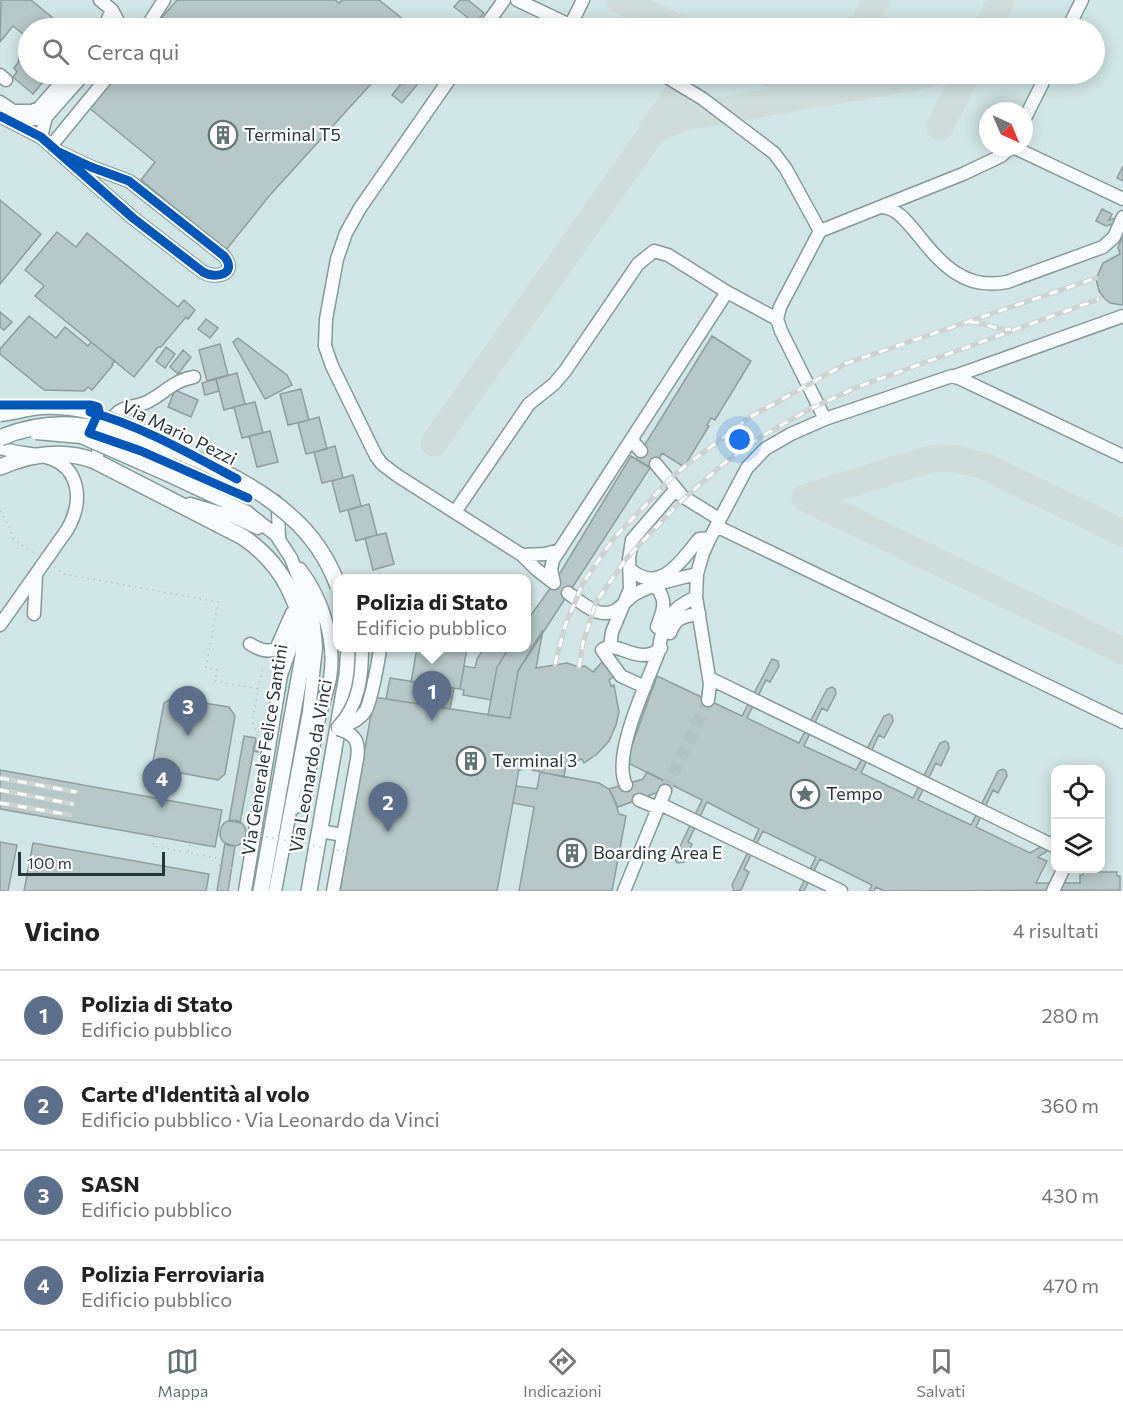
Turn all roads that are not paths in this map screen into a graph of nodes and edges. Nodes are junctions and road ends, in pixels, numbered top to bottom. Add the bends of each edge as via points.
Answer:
1 (100, 0) edge
2 (164, 0) edge
3 (504, 0) edge
4 (517, 0) edge
5 (583, 0) edge
6 (1082, 0) edge
7 (112, 10) junction
8 (108, 18) edge
9 (116, 18) edge
10 (152, 18) edge
11 (491, 18) edge
12 (554, 18) edge
13 (576, 18) edge
14 (1073, 18) edge
15 (60, 84) edge
16 (75, 84) edge
17 (103, 84) edge
18 (446, 84) edge
19 (678, 84) edge
20 (1042, 84) edge
21 (0, 102) edge
22 (1033, 102) edge
23 (0, 116) edge
24 (46, 117) junction
25 (13, 118) junction
26 (0, 121) edge
27 (41, 137) junction
28 (55, 149) junction
29 (1001, 156) edge
30 (1031, 156) edge
31 (138, 187) junction
32 (1123, 199) edge
33 (876, 208) junction
34 (125, 211) junction
35 (1123, 217) edge
36 (820, 231) junction
37 (726, 292) junction
38 (1123, 316) edge
39 (777, 320) junction
40 (955, 376) junction
41 (194, 377) dead end
42 (0, 415) edge
43 (825, 419) junction
44 (109, 425) junction
45 (633, 437) junction
46 (0, 438) edge
47 (0, 448) edge
48 (641, 451) dead end
49 (38, 456) junction
50 (1123, 456) edge
51 (95, 461) junction
52 (656, 464) dead end
53 (0, 467) edge
54 (237, 479) junction
55 (147, 487) junction
56 (675, 490) junction
57 (455, 512) junction
58 (715, 528) junction
59 (279, 538) junction
60 (560, 550) junction
61 (522, 555) junction
62 (291, 558) junction
63 (630, 568) junction
64 (697, 574) junction
65 (333, 576) edge
66 (32, 580) junction
67 (656, 586) junction
68 (568, 593) dead end
69 (696, 597) junction
70 (627, 600) junction
71 (294, 609) junction
72 (699, 613) junction
73 (31, 617) dead end
74 (0, 625) edge
75 (250, 644) dead end
76 (610, 647) junction
77 (659, 651) junction
78 (349, 652) edge
79 (363, 652) edge
80 (380, 652) edge
81 (278, 670) dead end
82 (709, 678) junction
83 (645, 687) junction
84 (708, 700) tunnel mouth
85 (1123, 722) edge
86 (338, 728) junction
87 (626, 785) dead end
88 (665, 791) tunnel mouth
89 (639, 800) dead end
90 (659, 806) junction
91 (320, 831) junction
92 (343, 835) junction
93 (1051, 845) edge
94 (1062, 873) edge
95 (245, 891) edge
96 (261, 891) edge
97 (276, 891) edge
98 (309, 891) edge
99 (333, 891) edge
100 (624, 891) edge
101 (841, 891) edge
102 (1053, 891) edge

1 - 7 street
2 - 10 street
3 - 11 street
4 - 12 street
5 - 13 street
6 - 14 street
7 - 8 street
7 - 9 street
15 - 25 street via 39,108
16 - 24 street
17 - 28 street
18 - 57 street via 346,233 337,259 324,336 332,366 376,456 389,470
19 - 36 street via 774,153
20 - 22 street
21 - 25 street
23 - 25 street
24 - 25 street
24 - 27 street
25 - 26 street
25 - 27 street
27 - 28 street
28 - 31 street
28 - 34 street
29 - 33 street
30 - 32 street
31 - 34 street via 131,186 121,195
31 - 34 street via 224,256 228,269 216,276 203,272
33 - 35 street via 894,211 954,273 997,284 1103,247 1114,237
33 - 36 street
36 - 39 street
37 - 39 street
37 - 45 street
37 - 57 street via 668,255 654,251 638,264 566,371 529,404
38 - 40 street
39 - 43 street
40 - 43 street
40 - 50 street
41 - 44 street via 173,383 144,403 121,410
42 - 54 street, Via Mario Pezzi, bridge via 48,408 95,414 156,438
43 - 58 street via 777,441 757,456 738,482
44 - 51 street
44 - 59 street via 230,472 253,485 276,501
45 - 48 street
45 - 60 street
46 - 54 main road, bridge via 48,425 88,427 160,446
46 - 59 street, bridge via 45,432 81,437 247,512
47 - 49 street
49 - 51 main road, Via Generale Felice Santini via 74,455
49 - 53 main road, Via Generale Felice Santini
49 - 66 street via 54,460 67,470 78,495 72,521
51 - 55 main road, Via Generale Felice Santini
52 - 56 street
54 - 65 main road, bridge via 300,525
55 - 62 street via 242,520 262,531
55 - 71 main road, Via Generale Felice Santini via 252,543 279,570
56 - 58 street
56 - 63 street via 632,540
57 - 61 street
58 - 63 street via 662,576 644,577
58 - 64 street
58 - 85 street
59 - 62 street
60 - 61 street
60 - 61 street via 551,565 554,583
62 - 97 street via 313,616 316,647 309,712
63 - 70 street
64 - 67 street
64 - 69 street
66 - 73 street
66 - 74 street
67 - 70 street
67 - 77 street via 664,605 654,637
68 - 70 street via 601,613 616,610
69 - 72 street
69 - 77 street via 677,607 668,618
70 - 76 street
71 - 75 street via 276,649 263,650
71 - 81 street
71 - 95 street via 295,627 272,722
71 - 96 main road, Via Generale Felice Santini via 302,628 303,656
72 - 77 street via 674,622
72 - 82 street
76 - 77 street via 640,656
76 - 83 street via 602,652 621,676
77 - 83 street
78 - 86 main road, Via Leonardo da Vinci
79 - 86 street, bridge via 357,698
80 - 86 street, bridge via 366,710
82 - 84 street
82 - 93 street
83 - 87 street via 622,759
86 - 91 main road, Via Leonardo da Vinci
86 - 92 street, bridge via 354,736 358,748
88 - 90 street
89 - 90 street
90 - 100 street
90 - 101 street
91 - 92 street
91 - 98 main road, Via Leonardo da Vinci
92 - 99 street
94 - 102 street

